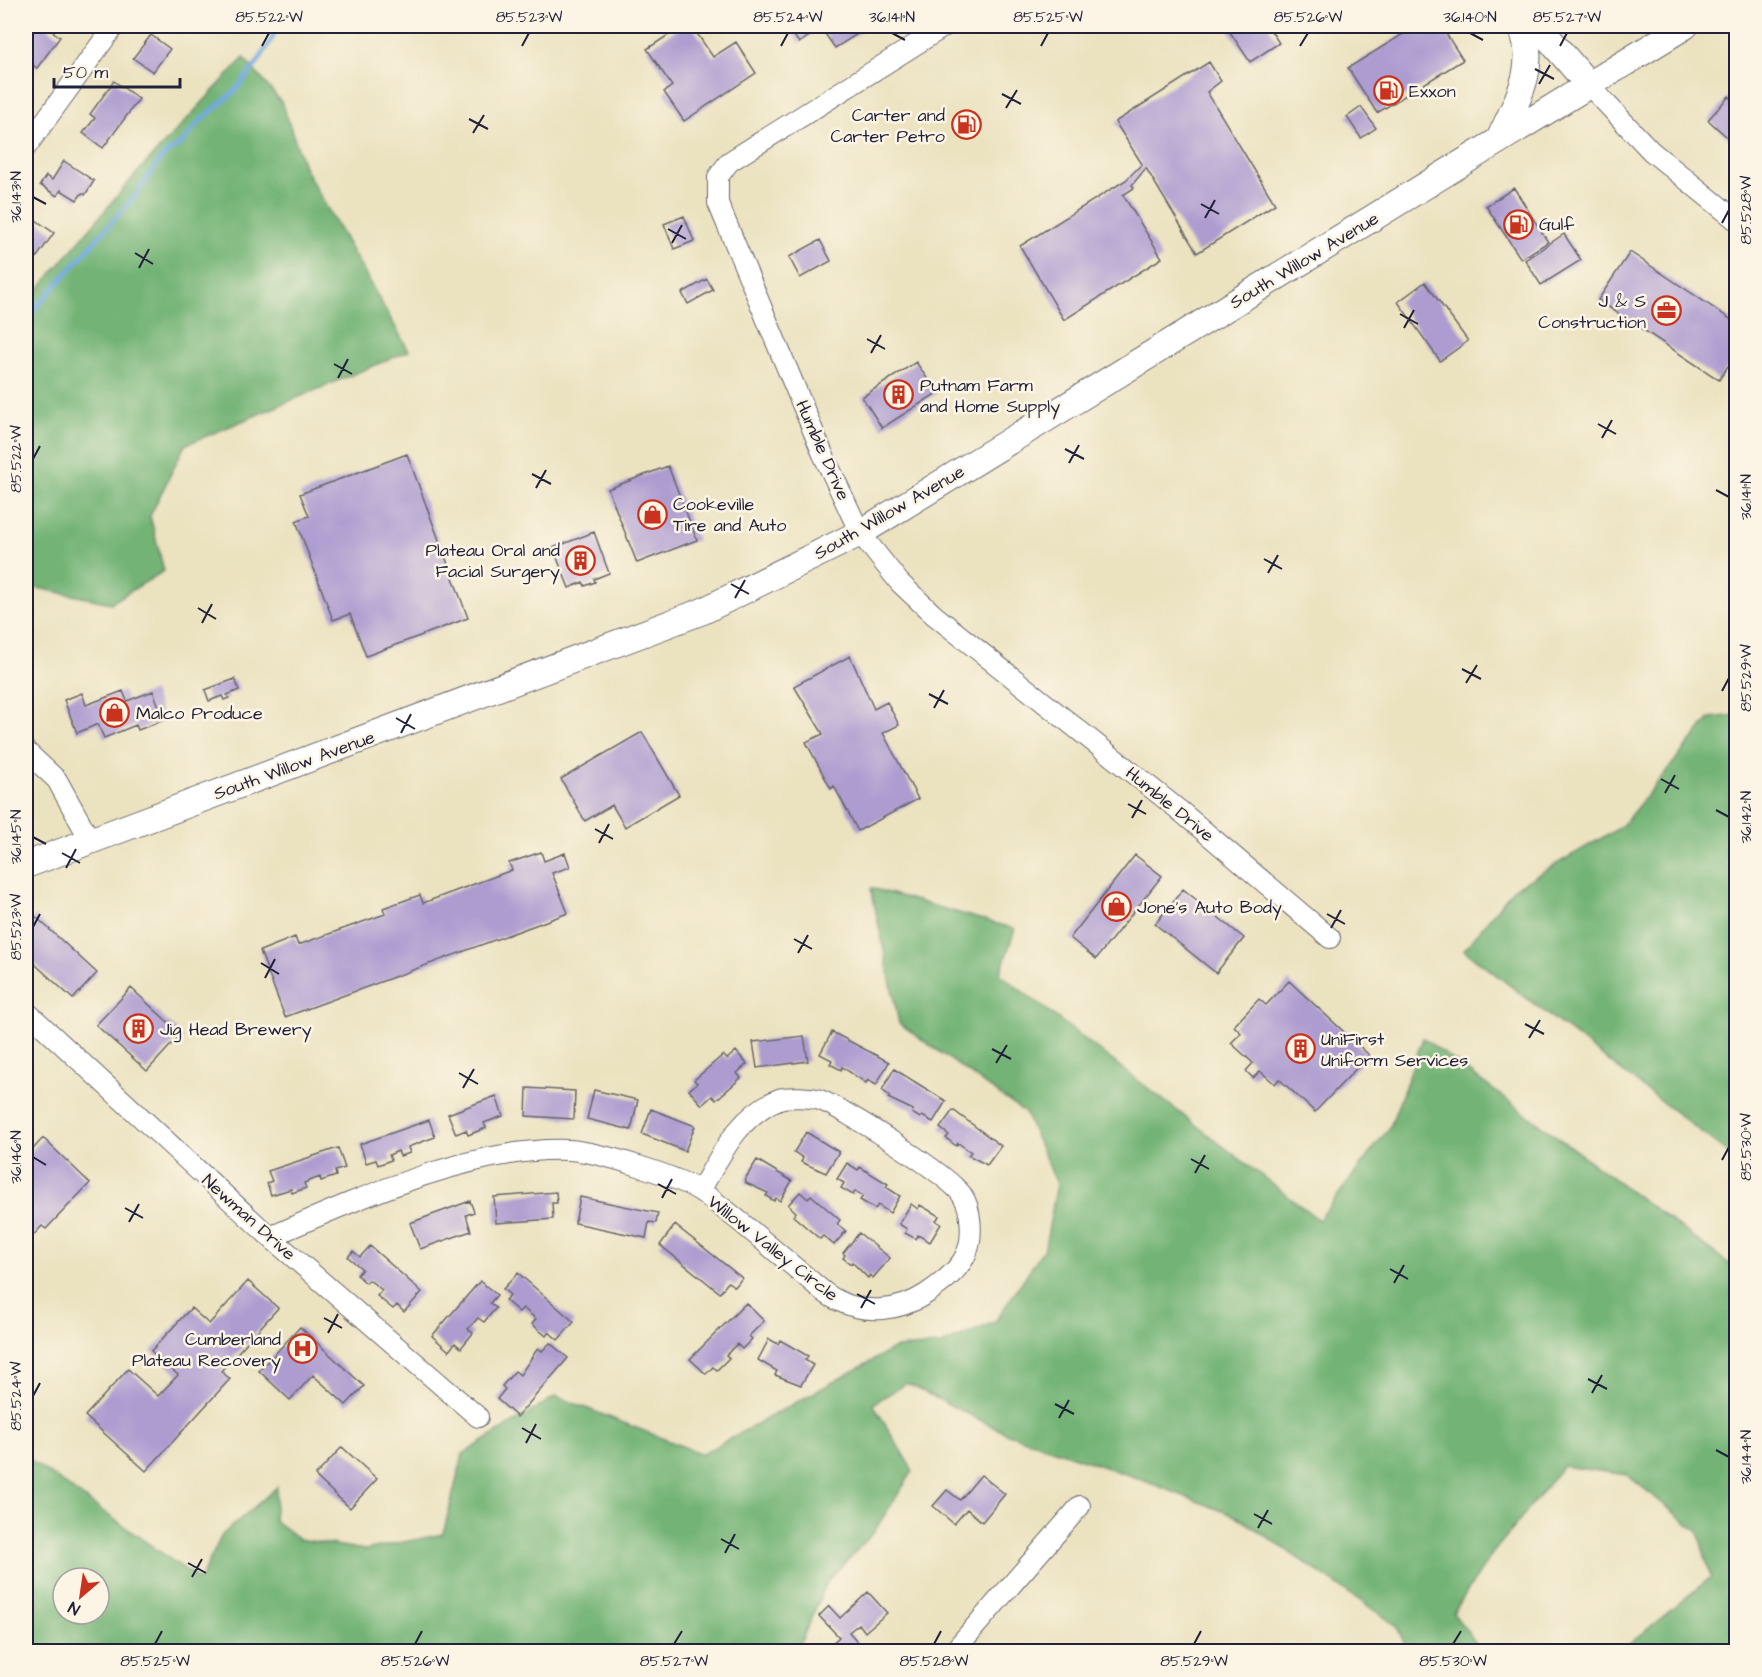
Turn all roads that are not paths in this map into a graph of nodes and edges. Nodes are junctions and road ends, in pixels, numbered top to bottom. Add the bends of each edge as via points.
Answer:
1 (114, 26) edge
2 (945, 26) edge
3 (1521, 26) edge
4 (1538, 26) edge
5 (1686, 26) edge
6 (1588, 84) junction
7 (1499, 140) junction
8 (26, 147) edge
9 (1737, 220) edge
10 (860, 533) junction
11 (26, 751) edge
12 (90, 840) junction
13 (26, 865) edge
14 (1329, 938) dead end
15 (26, 1011) edge
16 (700, 1191) junction
17 (270, 1237) junction
18 (478, 1417) dead end
19 (1080, 1506) dead end
20 (953, 1652) edge

1 - 8 street
2 - 10 street, Humble Drive via 729,162 718,177 717,203
3 - 7 main road via 1529,68
4 - 6 main road
5 - 6 main road, South Willow Avenue
6 - 7 main road, South Willow Avenue
6 - 9 street via 1651,151
7 - 10 main road, South Willow Avenue
10 - 12 main road, South Willow Avenue via 703,611
10 - 14 street, Humble Drive via 900,583 934,615 1179,810
11 - 12 street via 57,780
12 - 13 main road, South Willow Avenue
15 - 17 street, Newman Drive
16 - 16 street, Willow Valley Circle via 836,1300 875,1311 914,1302 945,1282 966,1253 971,1222 963,1195 898,1146 818,1099 783,1098 755,1112 733,1134
16 - 17 street, Willow Valley Circle via 632,1164 569,1150 493,1156 345,1204
17 - 18 street, Newman Drive
19 - 20 street

